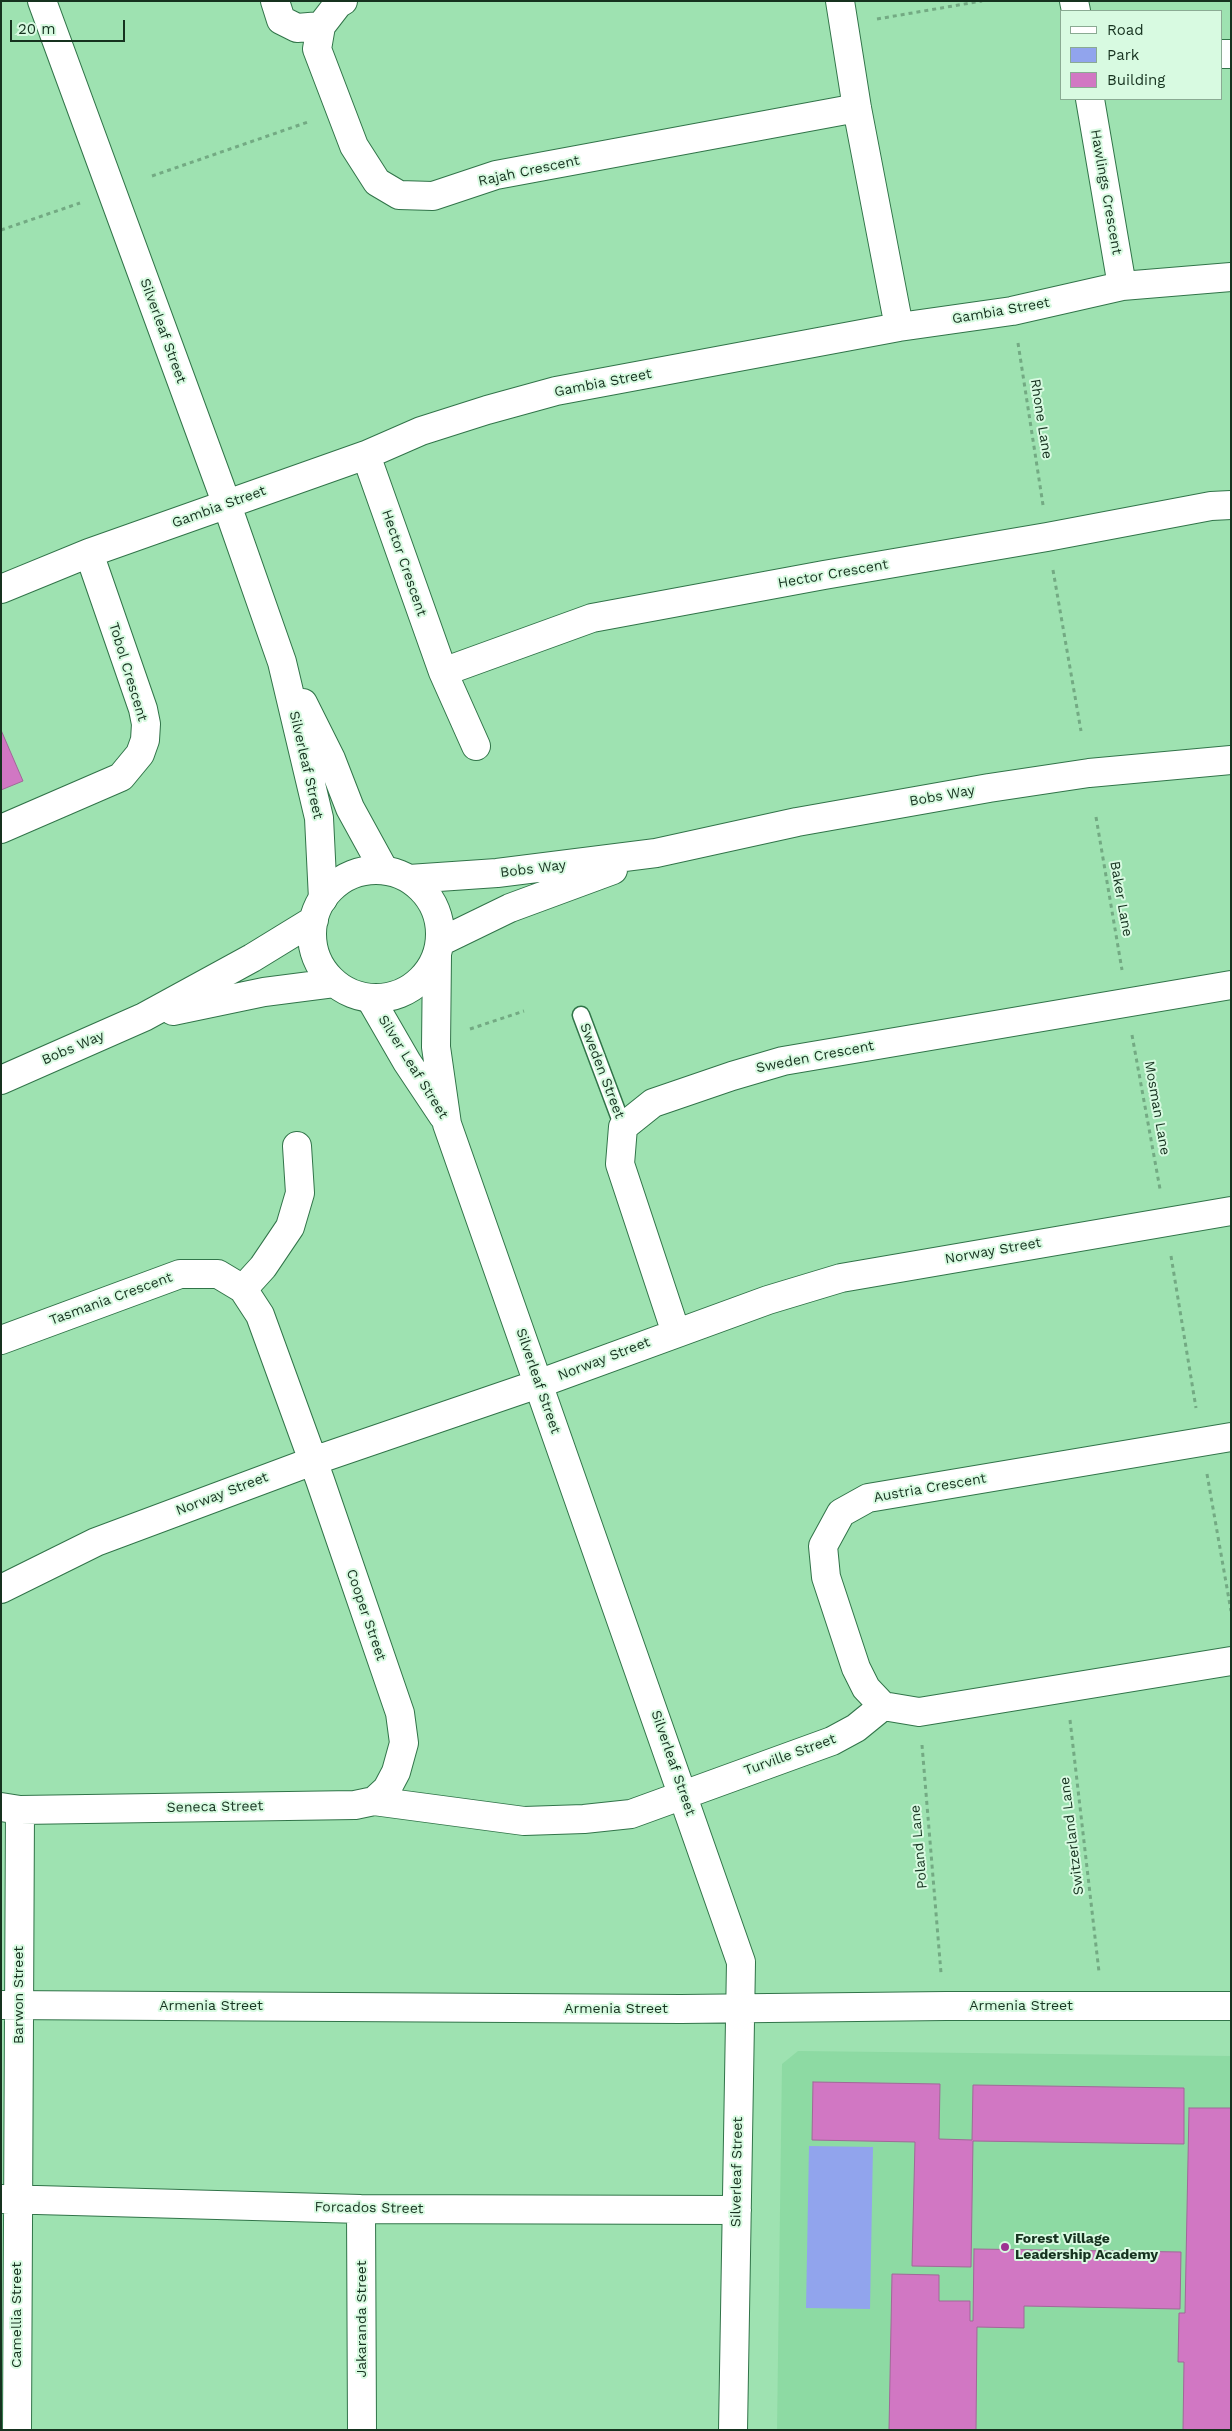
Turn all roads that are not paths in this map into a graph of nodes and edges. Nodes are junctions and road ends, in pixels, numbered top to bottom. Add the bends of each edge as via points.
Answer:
1 (42, 1) edge
2 (275, 1) edge
3 (343, 1) edge
4 (840, 1) edge
5 (321, 26) junction
6 (1090, 100) edge
7 (857, 108) junction
8 (1231, 277) edge
9 (1122, 286) junction
10 (899, 327) junction
11 (366, 455) junction
12 (227, 505) junction
13 (1231, 505) edge
14 (89, 553) junction
15 (1, 589) edge
16 (282, 662) junction
17 (443, 672) junction
18 (476, 746) dead end
19 (1231, 760) edge
20 (1, 829) edge
21 (656, 854) junction
22 (384, 870) junction
23 (409, 878) junction
24 (318, 909) junction
25 (438, 948) junction
26 (334, 982) junction
27 (1231, 985) edge
28 (370, 998) junction
29 (581, 1015) dead end
30 (144, 1017) junction
31 (1, 1080) edge
32 (448, 1124) junction
33 (623, 1127) junction
34 (297, 1146) dead end
35 (1231, 1211) edge
36 (243, 1289) junction
37 (676, 1332) junction
38 (1, 1340) edge
39 (538, 1384) junction
40 (1231, 1437) edge
41 (313, 1460) junction
42 (1, 1589) edge
43 (1231, 1662) edge
44 (883, 1706) junction
45 (683, 1793) junction
46 (374, 1801) junction
47 (10, 1809) edge
48 (10, 2005) edge
49 (1231, 2006) edge
50 (740, 2009) junction
51 (9, 2199) edge
52 (361, 2209) junction
53 (737, 2210) junction
54 (17, 2430) edge
55 (362, 2430) edge
56 (733, 2430) edge

1 - 12 street, Silverleaf Street
2 - 5 street via 281,20 297,28
3 - 5 street, Rajah Crescent
4 - 7 street
5 - 7 street, Rajah Crescent via 317,49 354,146 377,182 399,195 433,196 496,175
6 - 9 street, Hawlings Crescent
7 - 10 street
8 - 9 street, Gambia Street
9 - 10 street, Gambia Street via 1012,311
10 - 11 street, Gambia Street via 556,391 421,431
11 - 12 street, Gambia Street
11 - 17 street, Hector Crescent
12 - 14 street, Gambia Street
12 - 16 street, Silverleaf Street
13 - 17 street, Hector Crescent via 824,574 592,618
14 - 15 street, Gambia Street
14 - 20 street, Tobol Crescent via 143,709 145,740 140,754 121,776
16 - 22 street, Silverleaf Street via 331,759 350,808
16 - 24 street, Silverleaf Street via 319,818
17 - 18 street, Hector Crescent
19 - 21 street, Bobs Way via 1088,773 989,788 797,822
21 - 23 street, Bobs Way via 497,873
21 - 25 street, Bobs Way via 510,908
22 - 23 street
22 - 24 street via 366,870 350,876 335,885
23 - 25 street via 428,895 438,917
24 - 26 street via 312,943 320,964
24 - 30 street, Bobs Way via 252,958
25 - 28 street via 429,970 418,982 403,992
25 - 32 street, Silver Leaf Street via 436,1047
26 - 28 street via 351,993
26 - 30 street, Bobs Way via 264,992
27 - 33 street, Sweden Crescent via 783,1061 653,1103
28 - 32 street, Silver Leaf Street
29 - 33 lane, Sweden Street
30 - 31 street, Bobs Way
32 - 39 street, Silverleaf Street
33 - 37 street via 620,1164
34 - 36 street via 300,1193 290,1228
35 - 37 street, Norway Street via 842,1278
36 - 38 street, Tasmania Crescent via 218,1274 180,1274
36 - 41 street, Tasmania Crescent via 260,1316
37 - 39 street, Norway Street
39 - 41 street, Norway Street
39 - 45 street, Silverleaf Street
40 - 44 street, Austria Crescent via 868,1498 841,1513 823,1546 826,1577 856,1668 866,1688
41 - 42 street, Norway Street via 96,1542
41 - 46 street, Cooper Street via 400,1714 404,1742 396,1772 387,1789
43 - 44 street via 919,1712
44 - 45 street, Turville Street via 856,1728 832,1741
45 - 46 street, Turville Street via 631,1814 524,1821
45 - 50 street, Silverleaf Street via 741,1962
46 - 47 street, Seneca Street via 355,1805
47 - 48 street, Barwon Street
48 - 50 street, Armenia Street
48 - 51 street, Barwon Street
49 - 50 street, Armenia Street
50 - 53 street, Silverleaf Street
51 - 52 street, Forcados Street
51 - 54 street, Camellia Street
52 - 53 street, Forcados Street
52 - 55 street, Jakaranda Street
53 - 56 street, Silverleaf Street

